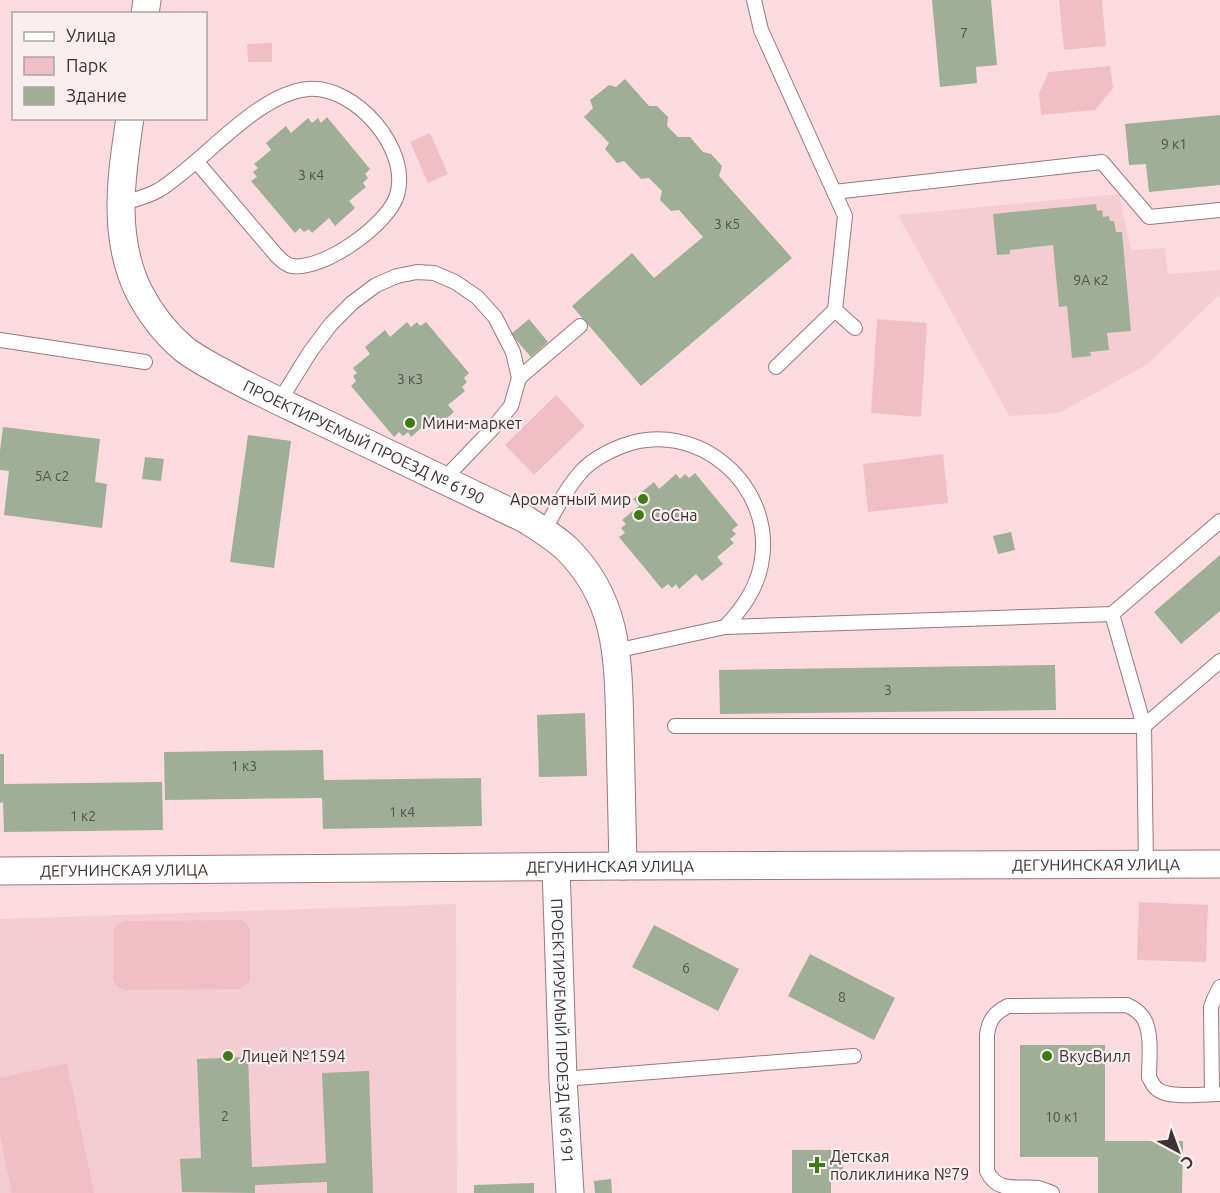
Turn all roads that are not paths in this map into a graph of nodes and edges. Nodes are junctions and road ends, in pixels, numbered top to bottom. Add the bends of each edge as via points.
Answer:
1 (754, 0) edge
2 (130, 120) edge
3 (196, 161) junction
4 (834, 192) junction
5 (120, 204) junction
6 (1220, 210) edge
7 (835, 310) junction
8 (580, 326) dead end
9 (855, 328) dead end
10 (0, 340) edge
11 (145, 362) dead end
12 (776, 367) dead end
13 (519, 378) junction
14 (279, 402) junction
15 (443, 480) junction
16 (1220, 521) edge
17 (544, 531) junction
18 (1112, 614) junction
19 (725, 627) junction
20 (615, 651) junction
21 (1220, 661) edge
22 (675, 726) dead end
23 (1144, 726) junction
24 (1220, 864) edge
25 (1146, 865) junction
26 (622, 866) junction
27 (556, 867) junction
28 (0, 871) edge
29 (1220, 987) edge
30 (854, 1056) dead end
31 (563, 1079) junction
32 (1216, 1094) edge
33 (570, 1193) edge
34 (1052, 1193) edge

1 - 4 lane via 761,30
2 - 5 street, ПРОЕКТИРУЕМЫЙ ПРОЕЗД № 6190
3 - 3 lane via 278,97 309,89 324,90 355,103 377,125 398,166 399,180 391,207 354,243 322,260 292,266 277,256
3 - 5 lane via 156,192
4 - 6 lane via 1102,162 1149,217
4 - 7 lane via 844,216
5 - 14 street, ПРОЕКТИРУЕМЫЙ ПРОЕЗД № 6190 via 130,270 139,292 166,332 204,362
7 - 9 lane
7 - 12 lane
8 - 13 lane
10 - 11 lane
13 - 14 lane via 513,352 495,317 477,297 434,273 417,272 376,285 352,303 310,352
13 - 15 lane via 511,406
14 - 15 street, ПРОЕКТИРУЕМЫЙ ПРОЕЗД № 6190
15 - 17 street, ПРОЕКТИРУЕМЫЙ ПРОЕЗД № 6190
16 - 18 lane
17 - 19 lane via 581,471 606,452 633,441 662,439 690,444 715,456 735,472 749,492 760,516 763,541 754,588
17 - 20 street, ПРОЕКТИРУЕМЫЙ ПРОЕЗД № 6190 via 579,562 592,580 610,620
18 - 19 lane
18 - 23 lane
19 - 20 lane
20 - 26 street, ПРОЕКТИРУЕМЫЙ ПРОЕЗД № 6190
21 - 23 lane
22 - 23 lane
23 - 25 lane
24 - 25 street, ДЕГУНИНСКАЯ УЛИЦА
25 - 26 street, ДЕГУНИНСКАЯ УЛИЦА
26 - 27 street, ДЕГУНИНСКАЯ УЛИЦА
27 - 28 street, ДЕГУНИНСКАЯ УЛИЦА
27 - 31 street, ПРОЕКТИРУЕМЫЙ ПРОЕЗД № 6191
29 - 32 lane via 1211,1007
30 - 31 lane
31 - 33 street, ПРОЕКТИРУЕМЫЙ ПРОЕЗД № 6191
32 - 34 lane via 1168,1094 1155,1087 1149,1077 1147,1023 1127,1005 1008,1006 999,1011 988,1025 987,1035 987,1171 999,1186 1040,1188

